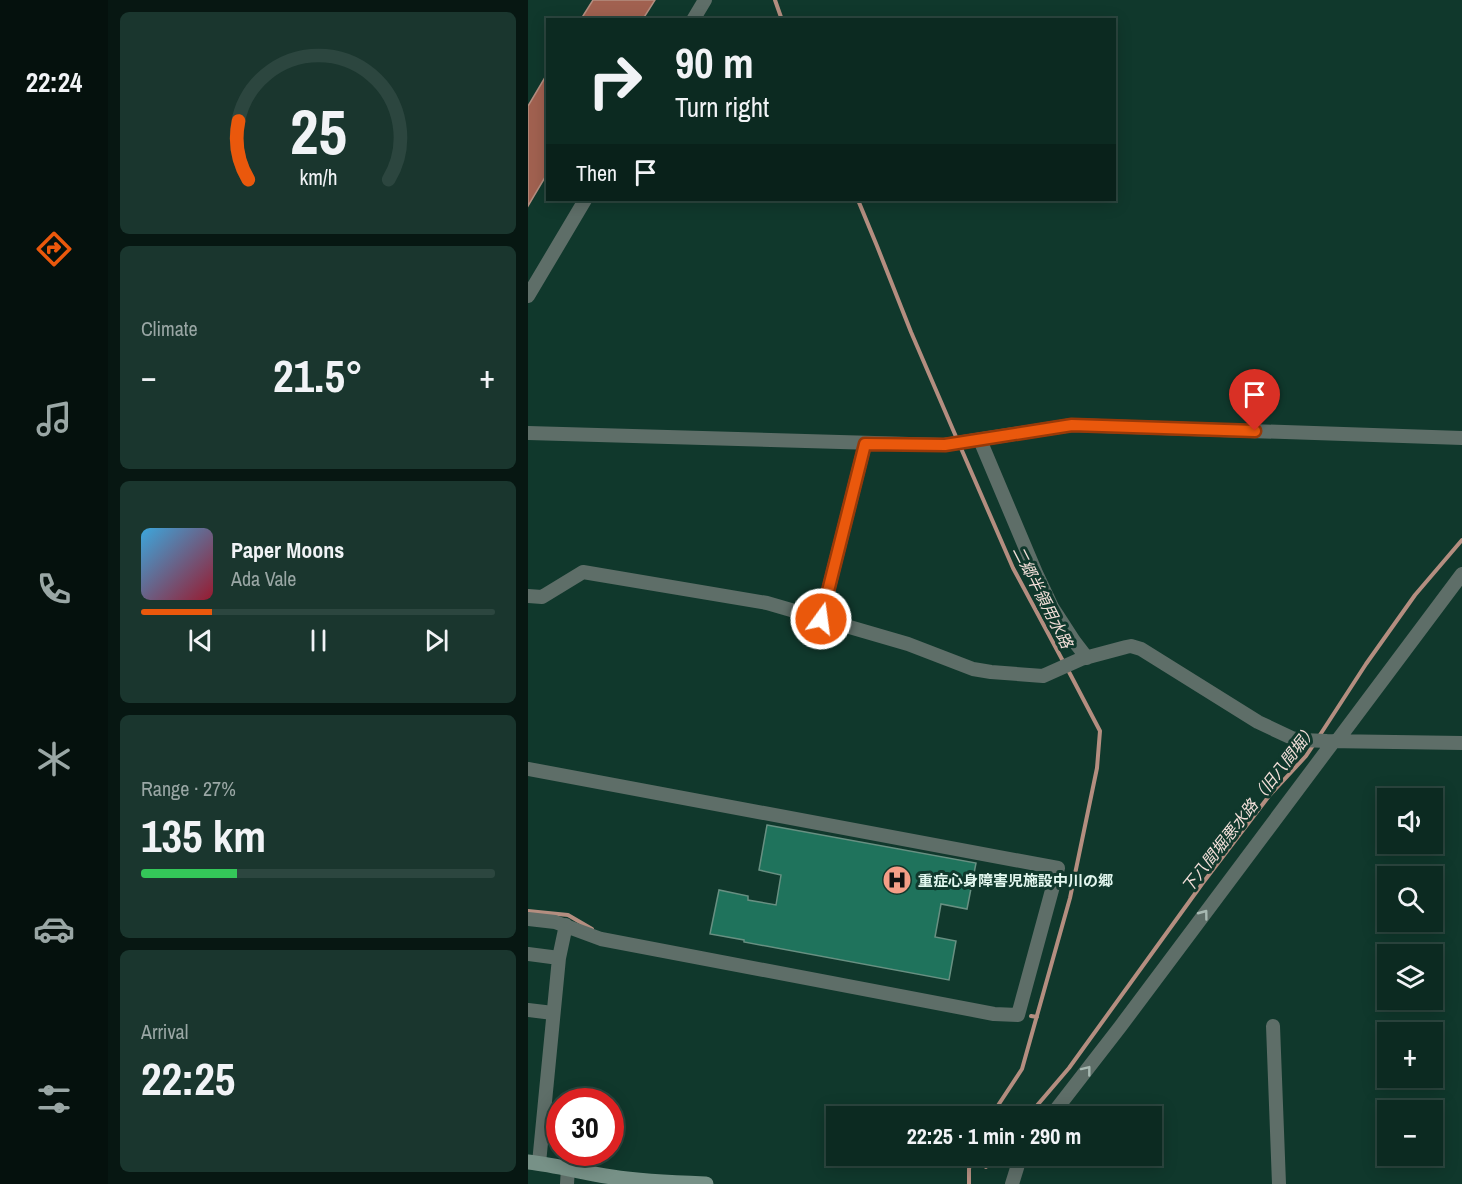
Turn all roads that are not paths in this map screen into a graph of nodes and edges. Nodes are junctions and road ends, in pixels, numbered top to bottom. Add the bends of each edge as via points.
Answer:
1 (705, 0) edge
2 (694, 18) edge
3 (584, 201) edge
4 (528, 296) edge
5 (528, 433) edge
6 (1462, 438) edge
7 (980, 440) junction
8 (865, 444) junction
9 (1462, 574) edge
10 (528, 596) edge
11 (821, 619) junction
12 (1084, 658) junction
13 (1333, 741) junction
14 (1462, 743) edge
15 (528, 769) edge
16 (528, 919) edge
17 (566, 925) junction
18 (528, 954) edge
19 (560, 958) junction
20 (528, 1010) edge
21 (553, 1013) junction
22 (1274, 1026) dead end
23 (1059, 1106) edge
24 (533, 1163) edge
25 (1018, 1166) edge
26 (568, 1168) junction
27 (567, 1184) edge
28 (706, 1184) edge
29 (1012, 1184) edge
30 (1279, 1184) edge

1 - 2 street
3 - 4 street
5 - 8 street
6 - 7 street via 1072,425
7 - 8 street via 945,445
7 - 12 street via 1052,607
8 - 11 street
9 - 13 street
10 - 11 street via 542,597 583,572 767,603
11 - 12 street via 991,672 1043,676
12 - 13 street via 1131,646 1141,649 1258,722 1292,738
13 - 14 street
23 -> 13 street
15 - 17 street via 1058,868 1018,1015 994,1014 601,939
16 - 17 street
17 - 19 street
18 - 19 street
19 - 21 street
20 - 21 street
21 - 24 street
22 - 30 street
24 - 26 street
25 - 29 street
26 - 27 street
26 - 28 street via 611,1177

